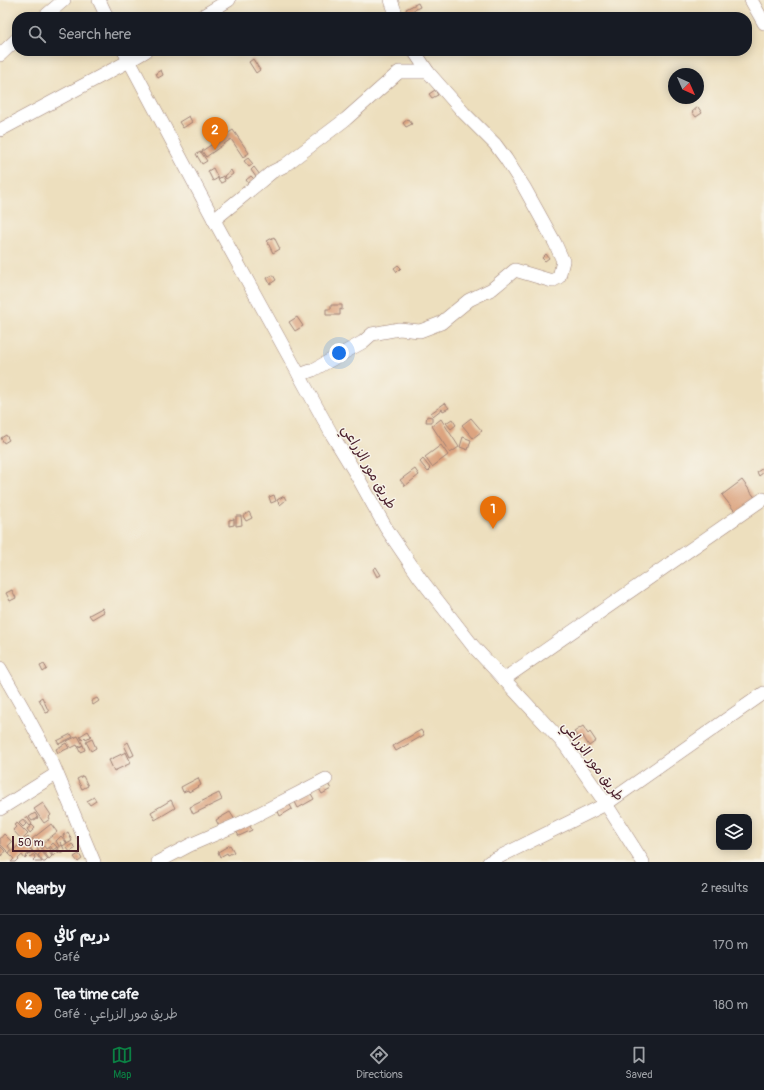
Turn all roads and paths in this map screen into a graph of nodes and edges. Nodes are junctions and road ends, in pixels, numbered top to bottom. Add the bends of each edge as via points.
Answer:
1 (64, 0) edge
2 (99, 0) edge
3 (229, 0) edge
4 (391, 0) edge
5 (751, 0) edge
6 (50, 12) edge
7 (105, 12) edge
8 (209, 12) edge
9 (396, 12) edge
10 (764, 23) edge
11 (12, 44) edge
12 (0, 55) edge
13 (126, 56) edge
14 (417, 56) edge
15 (428, 72) junction
16 (0, 130) edge
17 (214, 220) junction
18 (299, 375) junction
19 (763, 499) dead end
20 (0, 668) edge
21 (504, 679) junction
22 (764, 693) edge
23 (56, 774) junction
24 (326, 779) dead end
25 (606, 804) junction
26 (0, 809) edge
27 (93, 861) edge
28 (158, 862) edge
29 (488, 862) edge
30 (643, 862) edge

1 - 6 street
2 - 7 street
3 - 8 street
4 - 9 street
5 - 10 street
11 - 12 street
13 - 16 street
13 - 17 street, طريق مور الزراعي
14 - 15 street
15 - 17 street via 398,72 346,119 284,166 272,172
15 - 18 street via 506,159 555,243 563,261 559,277 552,281 515,270 492,289 469,300 441,323 420,331 399,329 372,334 364,342
17 - 18 street, طريق مور الزراعي
18 - 21 street, طريق مور الزراعي via 386,528 450,617
19 - 21 street
20 - 23 street via 53,764
21 - 25 street, طريق مور الزراعي via 565,745
22 - 25 street
23 - 26 street
23 - 27 street
24 - 28 street
25 - 29 street
25 - 30 street, طريق مور الزراعي

